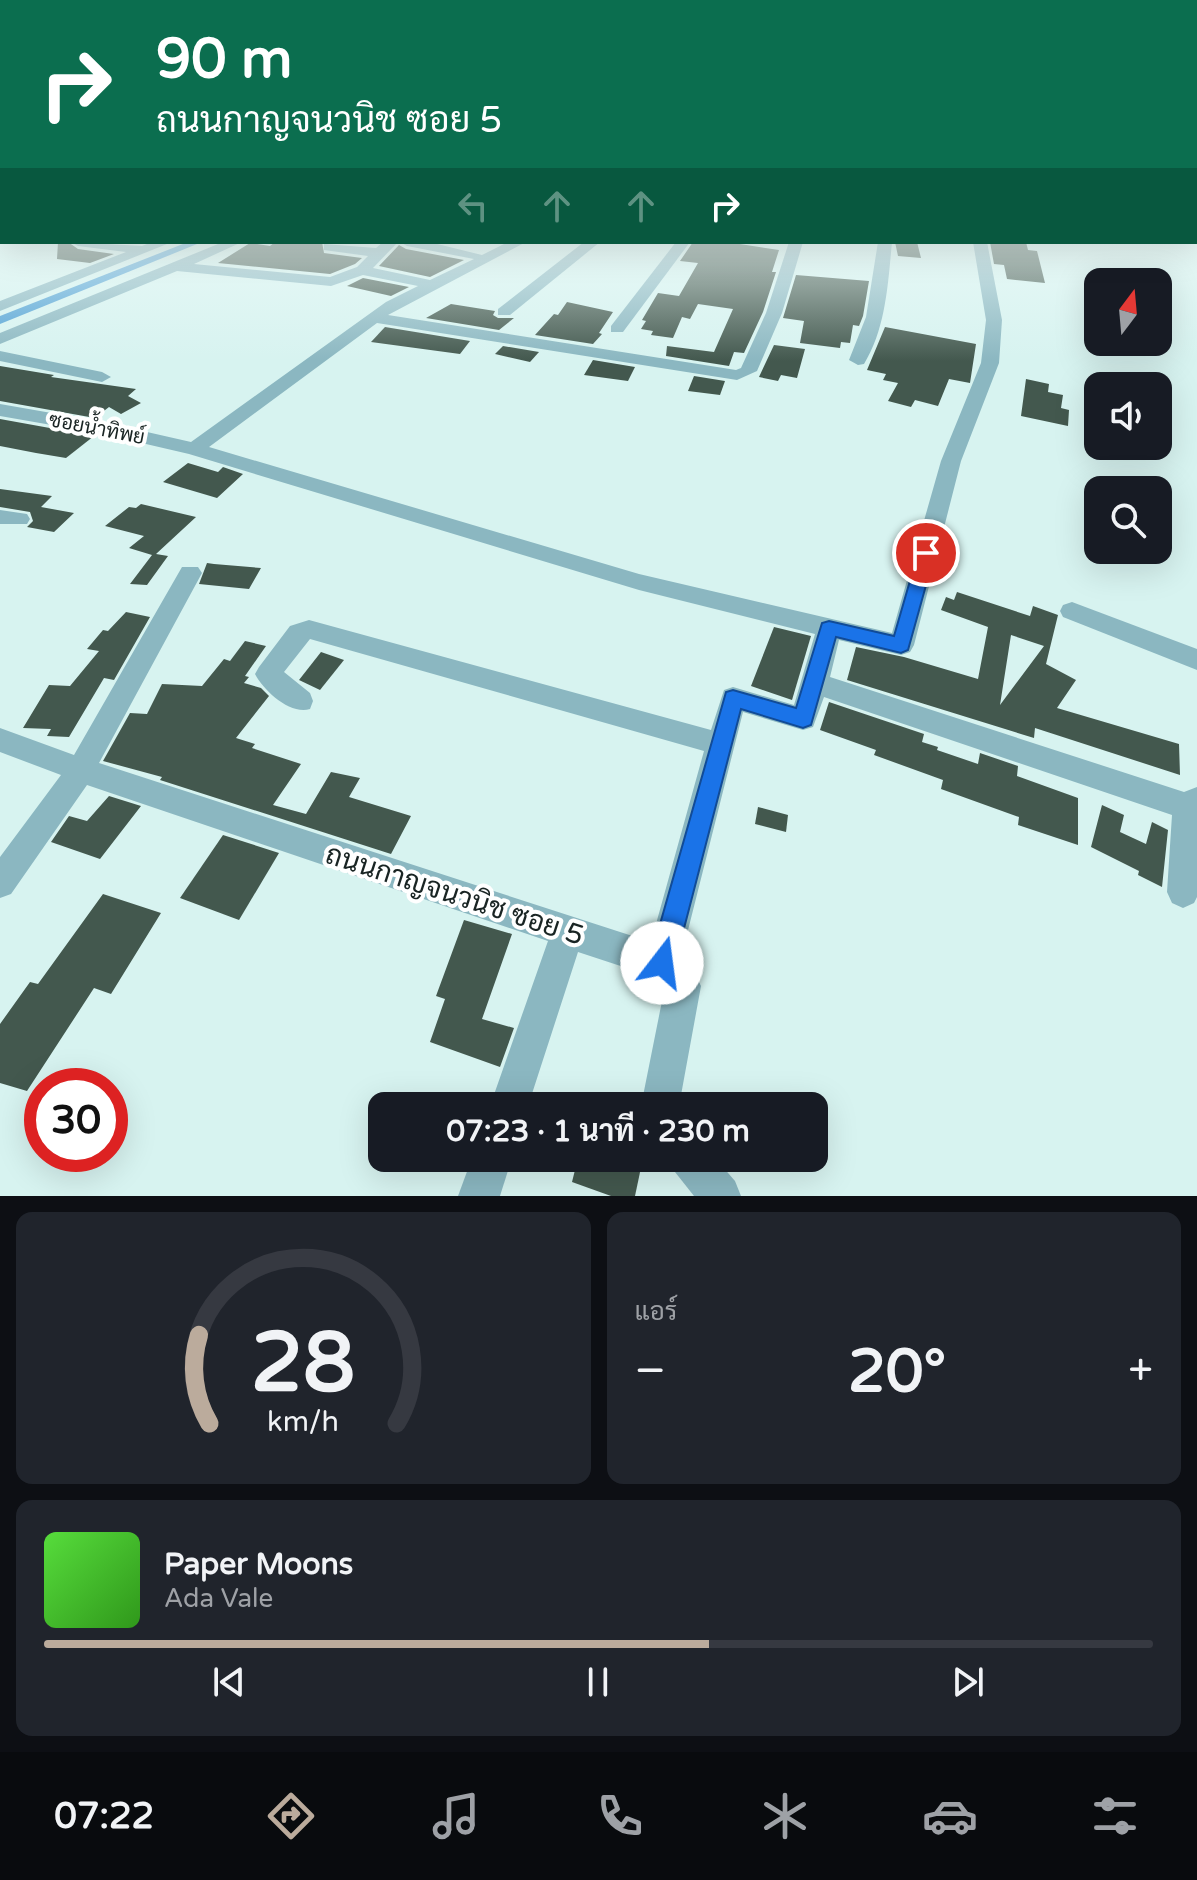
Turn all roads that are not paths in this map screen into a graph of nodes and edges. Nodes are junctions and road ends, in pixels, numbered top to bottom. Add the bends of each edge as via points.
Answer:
1 (143, 250) edge
2 (215, 250) edge
3 (382, 250) edge
4 (448, 250) edge
5 (503, 250) edge
6 (583, 250) edge
7 (677, 250) edge
8 (794, 250) edge
9 (884, 250) edge
10 (981, 250) edge
11 (475, 255) dead end
12 (174, 266) junction
13 (362, 270) junction
14 (424, 283) dead end
15 (0, 306) edge
16 (504, 312) dead end
17 (375, 318) junction
18 (617, 329) dead end
19 (0, 339) edge
20 (0, 356) edge
21 (858, 360) dead end
22 (102, 377) dead end
23 (0, 410) edge
24 (194, 449) junction
25 (190, 573) dead end
26 (1072, 611) dead end
27 (829, 628) junction
28 (1197, 660) edge
29 (815, 683) junction
30 (300, 701) dead end
31 (0, 740) edge
32 (720, 744) junction
33 (81, 770) junction
34 (1192, 804) edge
35 (0, 883) edge
36 (1183, 892) dead end
37 (568, 932) junction
38 (662, 963) junction
39 (514, 1092) edge
40 (663, 1092) edge
41 (487, 1172) edge
42 (700, 1172) edge
43 (479, 1196) edge
44 (720, 1196) edge

1 - 15 street
2 - 12 street
3 - 13 street
4 - 11 street
5 - 17 street
6 - 16 street
7 - 18 street
8 - 17 street via 748,371 737,375
9 - 21 street via 877,310
10 - 27 street, ซอยน้ำทิพย์ via 994,320 990,363 951,461 901,645
12 - 13 street via 331,282
12 - 19 street
13 - 14 street
17 - 24 street
20 - 22 street
23 - 24 street, ซอยน้ำทิพย์
24 - 27 street, ซอยน้ำทิพย์ via 639,582
25 - 33 street
26 - 28 street
27 - 29 street
29 - 32 street via 803,719 733,698
29 - 34 street
30 - 32 street via 268,674 299,633 309,629
31 - 33 street, ถนนกาญจนวนิช ซอย 5
32 - 38 street
33 - 35 street
33 - 37 street, ถนนกาญจนวนิช ซอย 5
34 - 36 street
37 - 38 street, ถนนกาญจนวนิช ซอย 5
37 - 39 street
38 - 40 street via 683,986
41 - 43 street
42 - 44 street

